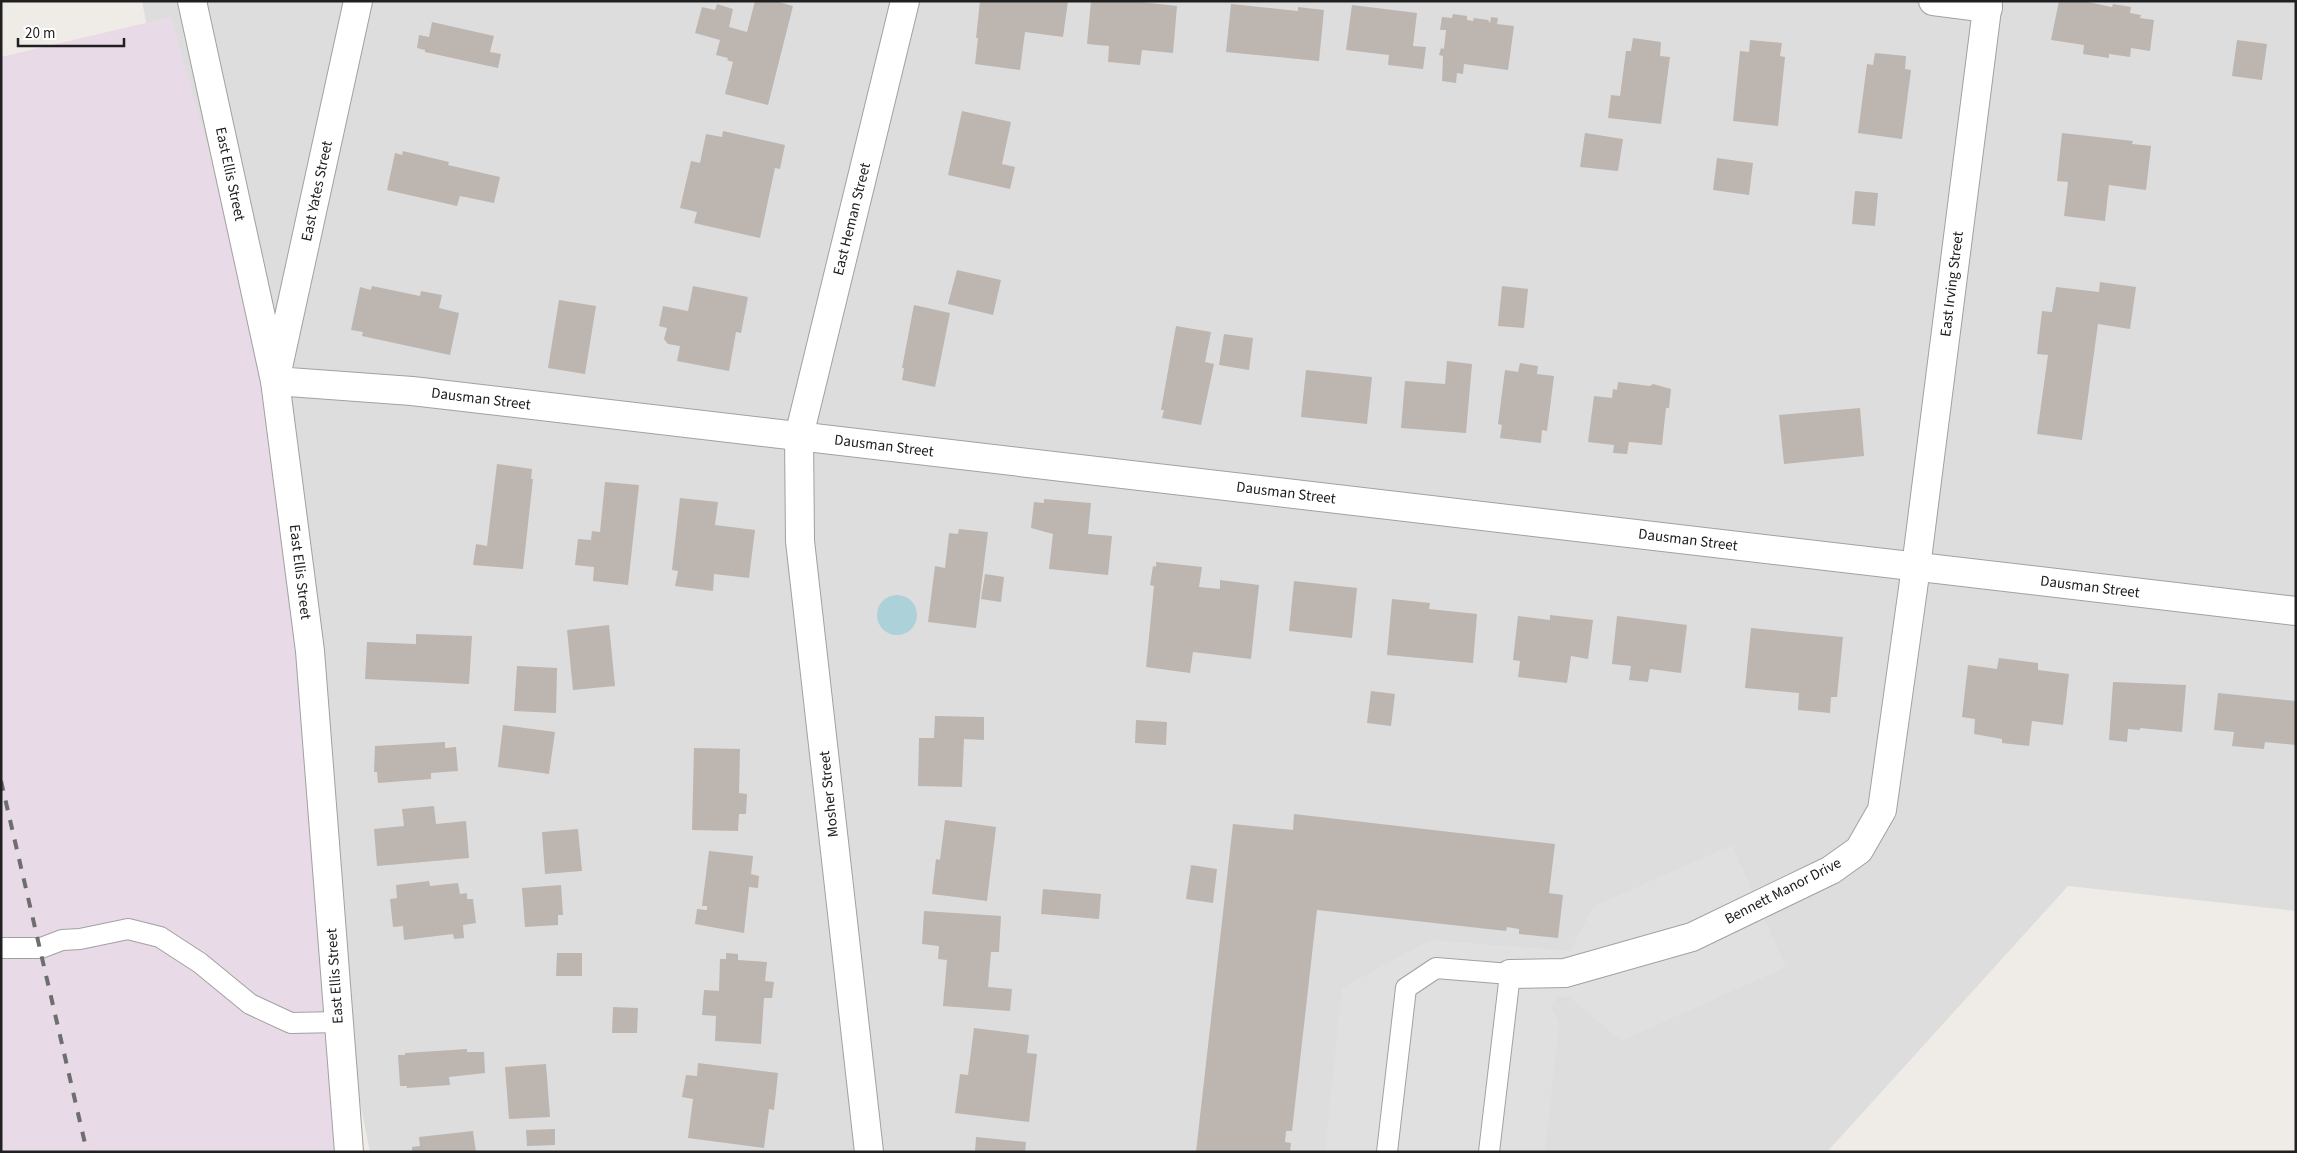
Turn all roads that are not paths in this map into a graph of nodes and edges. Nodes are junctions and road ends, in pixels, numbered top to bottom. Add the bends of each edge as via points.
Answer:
1 (192, 1) edge
2 (358, 1) edge
3 (905, 1) edge
4 (1933, 1) edge
5 (1988, 4) edge
6 (275, 381) junction
7 (799, 436) junction
8 (1916, 567) junction
9 (2296, 611) edge
10 (1, 948) edge
11 (1510, 974) junction
12 (338, 1022) junction
13 (349, 1152) edge
14 (869, 1152) edge
15 (1387, 1152) edge
16 (1489, 1152) edge

1 - 6 street, East Ellis Street
2 - 6 street, East Yates Street
3 - 7 street, East Heman Street
4 - 5 street
5 - 8 street, East Irving Street
6 - 7 street, Dausman Street via 412,391
6 - 12 street, East Ellis Street via 310,651
7 - 8 street, Dausman Street
7 - 14 street, Mosher Street via 800,541
8 - 9 street, Dausman Street
8 - 11 street, Bennett Manor Drive via 1882,810 1859,850 1831,870 1692,937 1565,973
10 - 12 lane via 41,948 62,940 128,929 160,936 200,962 250,1004 291,1023
11 - 15 lane via 1436,968 1406,988
11 - 16 lane
12 - 13 street, East Ellis Street

